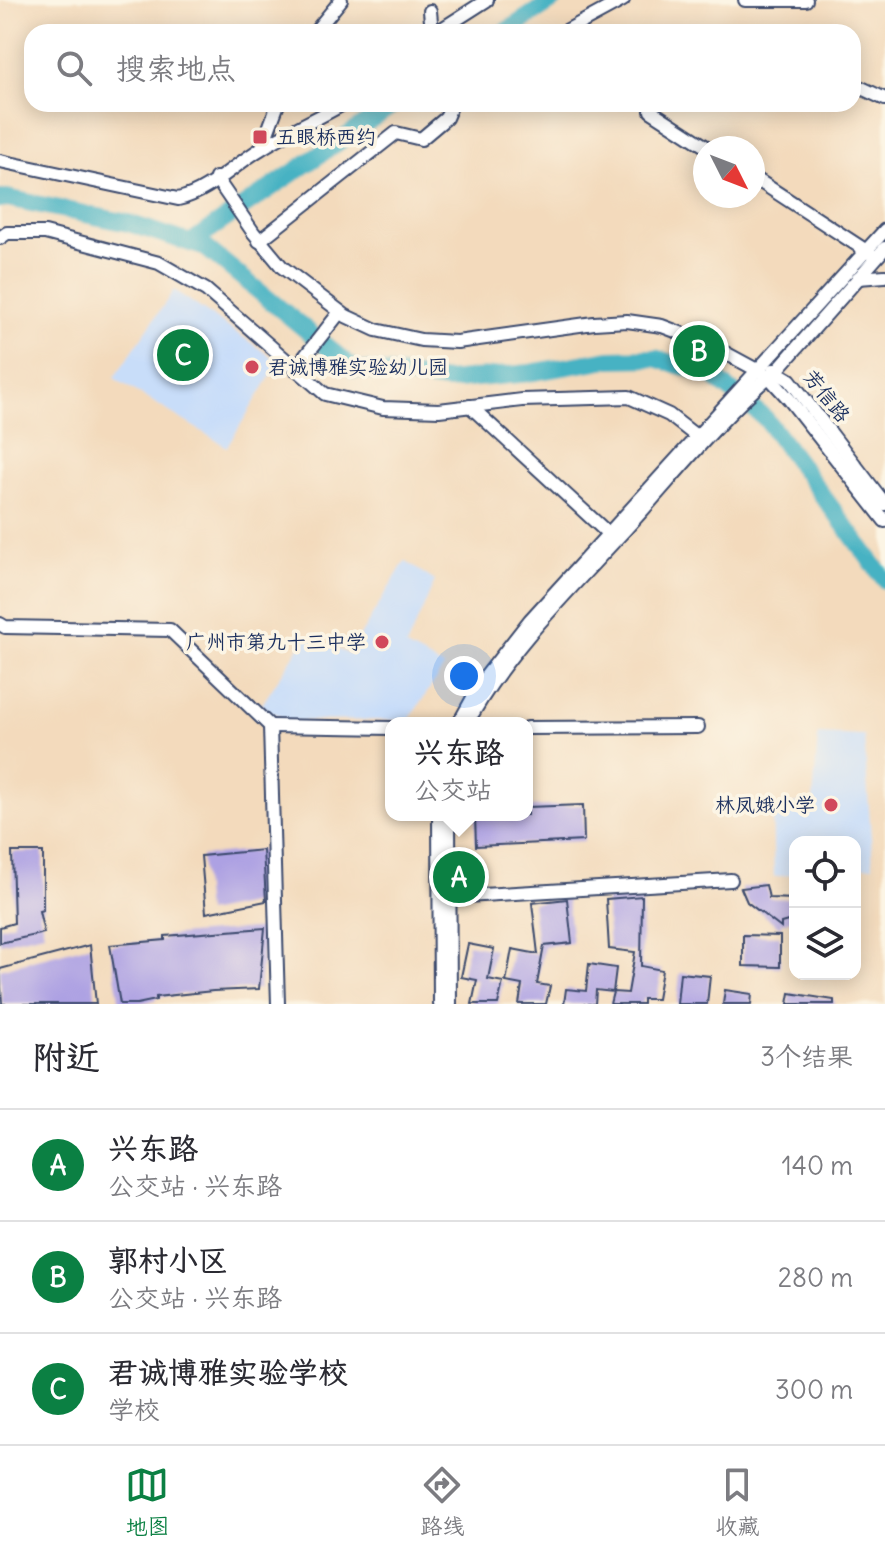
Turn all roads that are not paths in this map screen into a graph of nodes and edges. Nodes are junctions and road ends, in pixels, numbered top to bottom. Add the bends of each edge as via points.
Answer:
1 (341, 0) edge
2 (487, 0) edge
3 (623, 0) edge
4 (745, 0) edge
5 (806, 0) edge
6 (430, 11) dead end
7 (322, 24) edge
8 (433, 24) edge
9 (448, 24) edge
10 (579, 24) edge
11 (861, 88) edge
12 (885, 99) edge
13 (275, 112) edge
14 (328, 112) edge
15 (449, 112) edge
16 (653, 112) edge
17 (693, 138) edge
18 (262, 147) junction
19 (0, 161) edge
20 (216, 178) junction
21 (765, 184) edge
22 (885, 230) edge
23 (0, 238) edge
24 (259, 241) junction
25 (876, 252) edge
26 (885, 276) edge
27 (858, 278) junction
28 (340, 312) junction
29 (295, 369) junction
30 (767, 372) junction
31 (470, 406) junction
32 (725, 412) junction
33 (696, 436) junction
34 (885, 504) edge
35 (885, 521) edge
36 (611, 537) junction
37 (0, 624) edge
38 (462, 717) edge
39 (472, 717) edge
40 (270, 726) junction
41 (698, 727) dead end
42 (385, 728) edge
43 (533, 728) edge
44 (439, 821) edge
45 (449, 821) edge
46 (731, 880) dead end
47 (450, 897) junction
48 (278, 1004) edge
49 (440, 1004) edge
50 (450, 1004) edge

1 - 7 street
2 - 9 street
3 - 10 street
4 - 5 street
6 - 8 street
11 - 12 street
13 - 18 street
14 - 18 street
15 - 24 street via 421,139 396,133
16 - 17 street
18 - 20 street
19 - 20 street via 171,199 204,190
20 - 24 street
21 - 25 street
22 - 25 street
23 - 29 street via 7,233 45,233 159,263 206,290
24 - 28 street via 292,276
25 - 27 street
25 - 30 street
26 - 27 street
27 - 30 street
28 - 29 street
28 - 30 street via 396,336 442,342 609,321 662,326
29 - 31 street via 325,394 383,408
30 - 32 street
30 - 34 street, 芳信路 via 800,392
30 - 35 street, 芳信路
31 - 33 street via 629,397 669,415
31 - 36 street
32 - 33 street
32 - 36 street
33 - 36 street
36 - 38 street via 503,652
36 - 39 street via 492,683
37 - 40 street via 170,630
40 - 42 street
40 - 48 street
41 - 43 street
44 - 49 street
45 - 47 street
46 - 47 street
47 - 50 street

